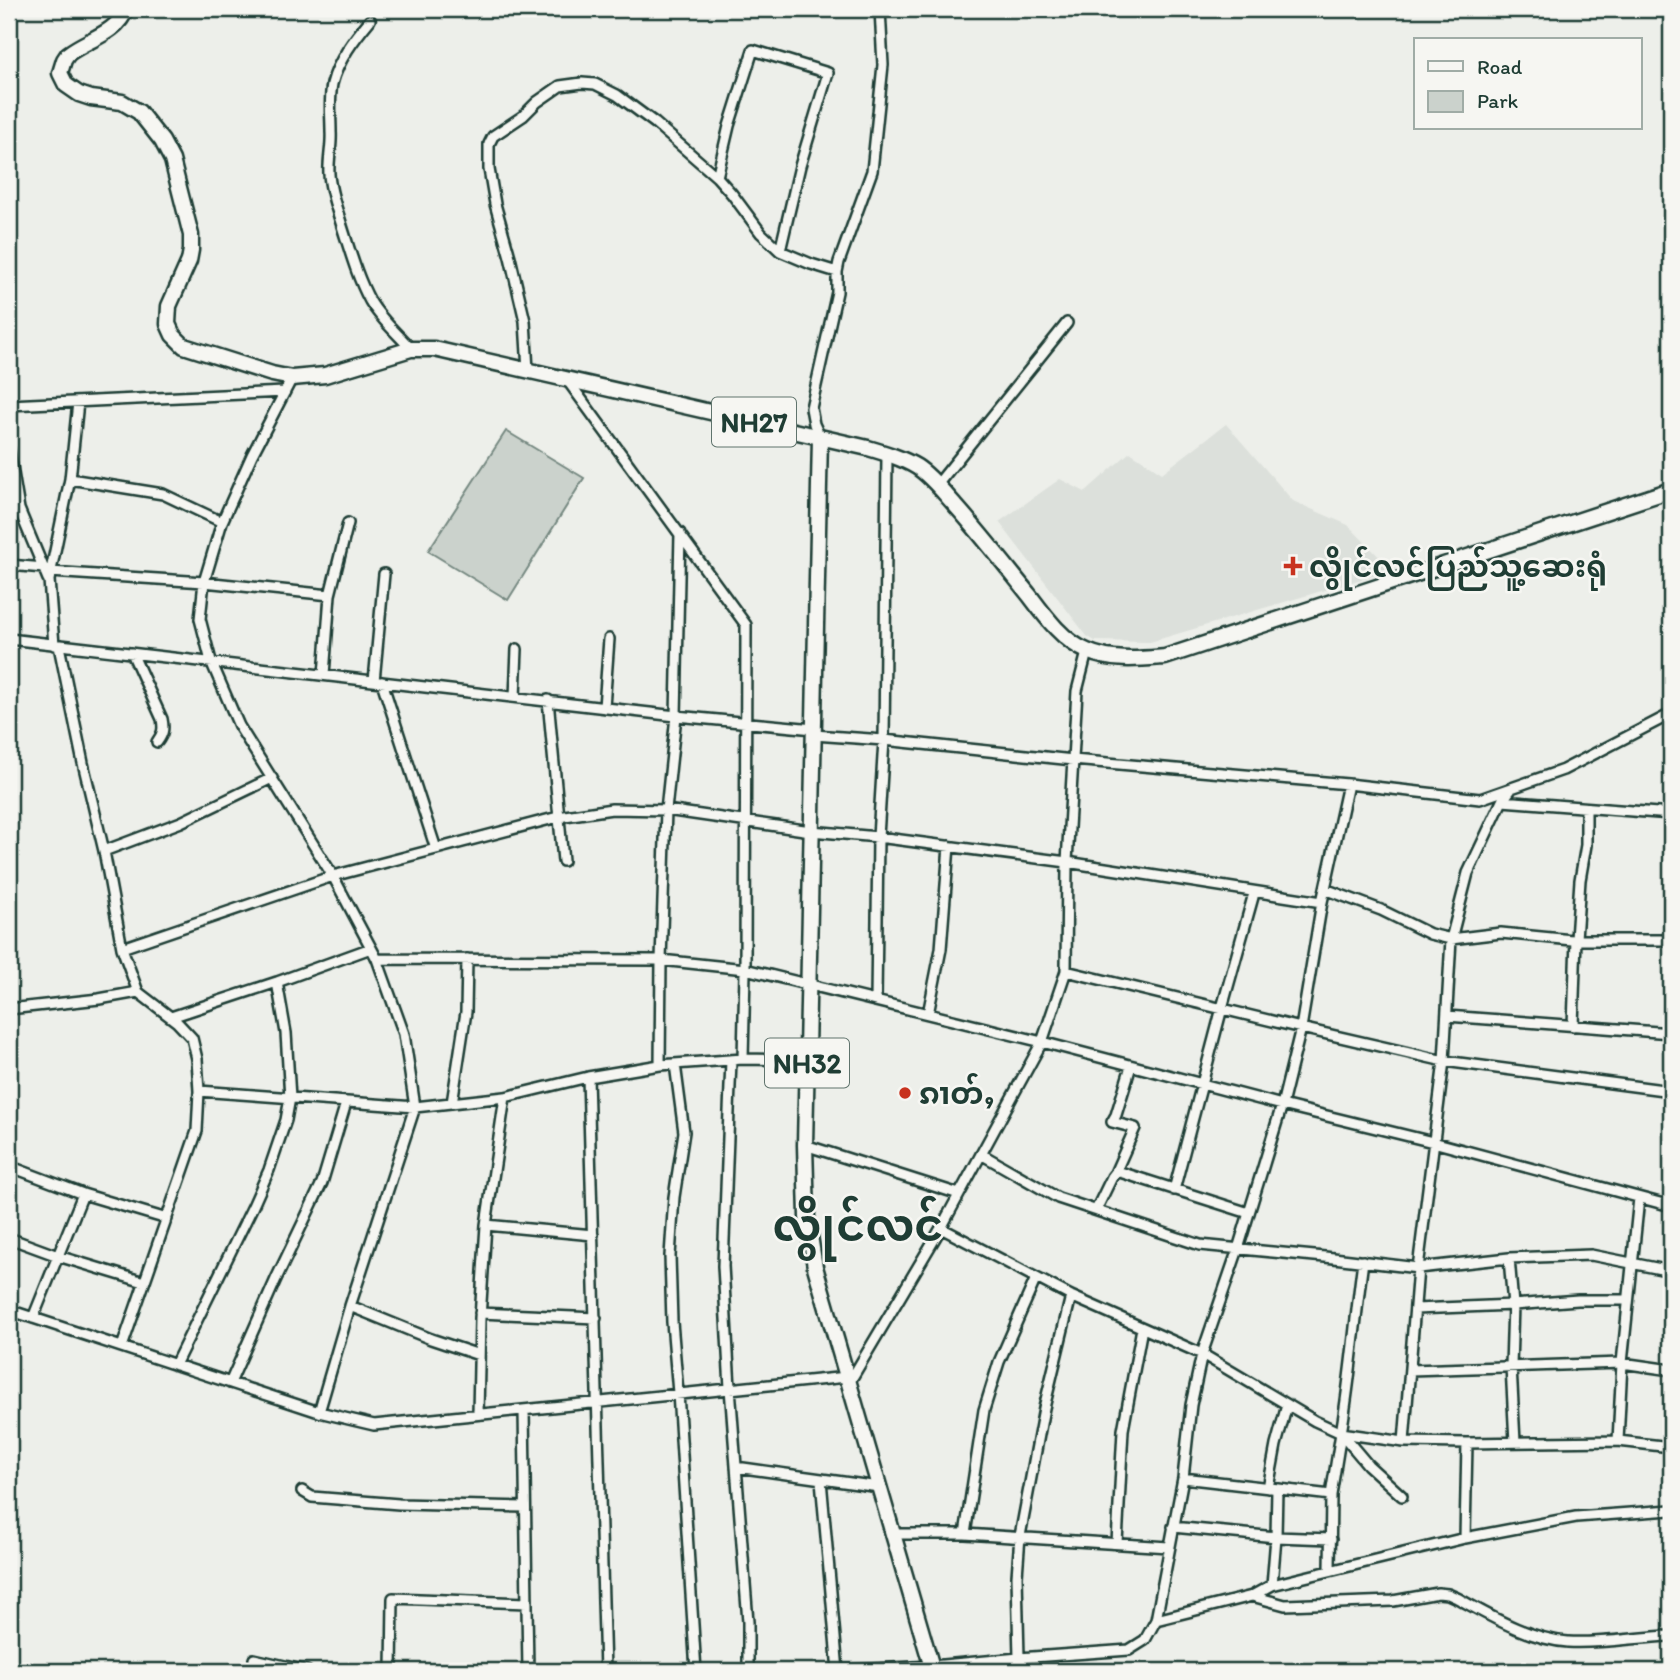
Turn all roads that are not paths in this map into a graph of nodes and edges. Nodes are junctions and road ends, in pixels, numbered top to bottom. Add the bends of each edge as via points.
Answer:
1 (126, 9) edge
2 (880, 9) edge
3 (370, 20) dead end
4 (717, 177) junction
5 (780, 251) junction
6 (837, 272) junction
7 (1067, 323) dead end
8 (411, 349) junction
9 (528, 370) junction
10 (292, 378) junction
11 (567, 379) junction
12 (285, 392) junction
13 (78, 402) junction
14 (9, 405) edge
15 (820, 437) junction
16 (9, 450) edge
17 (887, 454) junction
18 (70, 479) junction
19 (937, 485) junction
20 (1671, 490) edge
21 (222, 522) junction
22 (348, 523) dead end
23 (680, 533) junction
24 (9, 565) edge
25 (48, 574) junction
26 (384, 574) dead end
27 (204, 582) junction
28 (330, 594) junction
29 (9, 639) edge
30 (609, 639) dead end
31 (56, 646) junction
32 (517, 649) dead end
33 (1087, 652) junction
34 (132, 653) junction
35 (211, 661) junction
36 (324, 675) junction
37 (378, 681) junction
38 (515, 697) junction
39 (548, 700) junction
40 (604, 707) junction
41 (1671, 714) edge
42 (676, 716) junction
43 (747, 723) junction
44 (814, 732) junction
45 (884, 740) junction
46 (157, 742) dead end
47 (1073, 760) junction
48 (272, 778) junction
49 (1348, 784) junction
50 (1513, 788) junction
51 (1502, 801) junction
52 (1587, 808) junction
53 (666, 810) junction
54 (1671, 814) edge
55 (558, 817) junction
56 (745, 822) junction
57 (811, 831) junction
58 (878, 837) junction
59 (949, 846) junction
60 (436, 849) junction
61 (104, 851) junction
62 (563, 862) dead end
63 (1067, 862) junction
64 (333, 876) junction
65 (1325, 889) junction
66 (1253, 897) dead end
67 (1322, 902) junction
68 (1451, 939) junction
69 (1576, 939) junction
70 (1671, 940) edge
71 (121, 948) junction
72 (371, 948) junction
73 (377, 959) junction
74 (467, 959) junction
75 (661, 960) junction
76 (745, 969) junction
77 (1066, 971) junction
78 (277, 982) junction
79 (808, 984) junction
80 (138, 992) junction
81 (876, 1001) junction
82 (1222, 1008) junction
83 (9, 1009) edge
84 (928, 1014) junction
85 (1447, 1016) junction
86 (172, 1017) junction
87 (1573, 1026) junction
88 (1301, 1028) junction
89 (1671, 1033) edge
90 (1042, 1042) junction
91 (743, 1059) junction
92 (731, 1060) junction
93 (807, 1060) junction
94 (1444, 1061) junction
95 (675, 1064) junction
96 (660, 1065) junction
97 (1131, 1066) junction
98 (588, 1077) junction
99 (1202, 1084) junction
100 (200, 1091) junction
101 (1671, 1091) edge
102 (505, 1097) junction
103 (290, 1098) junction
104 (346, 1103) junction
105 (452, 1103) junction
106 (1282, 1105) junction
107 (415, 1107) junction
108 (1433, 1142) junction
109 (805, 1146) junction
110 (981, 1154) junction
111 (9, 1166) edge
112 (1115, 1173) junction
113 (1174, 1189) junction
114 (83, 1194) junction
115 (959, 1194) junction
116 (1639, 1198) junction
117 (1671, 1206) edge
118 (1096, 1210) junction
119 (1249, 1213) junction
120 (167, 1219) junction
121 (486, 1225) junction
122 (941, 1228) junction
123 (593, 1234) junction
124 (9, 1238) edge
125 (1238, 1249) junction
126 (58, 1256) junction
127 (1509, 1258) junction
128 (1363, 1261) junction
129 (1632, 1263) junction
130 (1418, 1268) junction
131 (1671, 1270) edge
132 (1036, 1278) junction
133 (144, 1282) junction
134 (1070, 1296) junction
135 (1628, 1300) junction
136 (1513, 1305) junction
137 (350, 1306) junction
138 (1415, 1309) junction
139 (9, 1311) edge
140 (480, 1313) junction
141 (33, 1318) junction
142 (596, 1318) junction
143 (1143, 1328) junction
144 (122, 1348) junction
145 (1202, 1354) junction
146 (479, 1355) junction
147 (1622, 1363) junction
148 (175, 1365) junction
149 (1511, 1366) junction
150 (1410, 1370) junction
151 (1671, 1370) edge
152 (848, 1380) junction
153 (230, 1383) junction
154 (730, 1388) junction
155 (678, 1393) junction
156 (598, 1402) junction
157 (1287, 1405) junction
158 (524, 1410) junction
159 (319, 1412) junction
160 (478, 1415) junction
161 (1341, 1433) junction
162 (1618, 1441) junction
163 (1404, 1442) junction
164 (1515, 1442) junction
165 (1467, 1443) junction
166 (1671, 1447) edge
167 (736, 1467) junction
168 (1183, 1478) junction
169 (821, 1480) junction
170 (879, 1487) junction
171 (1272, 1488) junction
172 (302, 1490) dead end
173 (1331, 1495) junction
174 (1402, 1496) dead end
175 (525, 1507) junction
176 (1671, 1510) edge
177 (1173, 1527) junction
178 (894, 1534) junction
179 (965, 1534) junction
180 (1020, 1536) junction
181 (1276, 1537) junction
182 (1465, 1538) junction
183 (1331, 1539) junction
184 (1117, 1543) junction
185 (1169, 1547) junction
186 (1330, 1570) junction
187 (1272, 1585) junction
188 (1252, 1596) junction
189 (527, 1602) junction
190 (1156, 1620) junction
191 (1671, 1636) edge
192 (1019, 1658) junction
193 (254, 1659) dead end
194 (932, 1669) edge
195 (307, 1671) edge
196 (392, 1671) edge
197 (528, 1671) edge
198 (604, 1671) edge
199 (696, 1671) edge
200 (748, 1671) edge
201 (837, 1671) edge

1 - 10 highway, NH27 via 110,30 68,54 61,73 66,85 79,94 122,102 139,112 172,160 191,250 169,306 167,324 184,346
2 - 6 street via 883,65 872,171
3 - 8 street via 342,60 333,82 328,172 351,257 370,301
4 - 5 street
4 - 5 street via 753,50 828,73
4 - 9 street via 655,123 595,85 560,86 493,136 489,169 525,321
5 - 6 street
6 - 15 street via 837,292 811,408
7 - 19 street
8 - 9 highway, NH27 via 434,349
8 - 10 highway, NH27 via 325,375
9 - 11 highway, NH27
10 - 12 street
11 - 15 highway, NH27
11 - 23 street
12 - 13 street
12 - 21 street
13 - 14 street
13 - 18 street
15 - 17 highway, NH27
15 - 44 highway, NH32
16 - 25 street via 19,509
17 - 19 highway, NH27 via 902,458
17 - 45 street
18 - 21 street via 163,494
18 - 25 street
19 - 33 highway, NH27 via 1065,637
20 - 33 highway, NH27 via 1166,657 1112,659
21 - 27 street
22 - 28 street
23 - 42 street
23 - 43 street via 746,625
24 - 25 street
25 - 27 street
25 - 31 street
26 - 37 street
27 - 28 street
27 - 35 street via 200,619
28 - 36 street
29 - 31 street
30 - 40 street
31 - 34 street
31 - 61 street
32 - 38 street
33 - 47 street via 1077,691
34 - 35 street
34 - 46 street via 162,719 164,729
35 - 36 street
35 - 48 street via 239,726
36 - 37 street
37 - 38 street
37 - 60 street
38 - 39 street
39 - 40 street
39 - 55 street
40 - 42 street
41 - 50 street via 1563,770
42 - 43 street
42 - 53 street
43 - 44 street
43 - 56 street
44 - 45 street
44 - 57 highway, NH32
45 - 47 street
45 - 58 street
47 - 49 street
47 - 63 street
48 - 61 street via 181,822
48 - 64 street
49 - 50 street via 1480,799
49 - 65 street
50 - 51 street
51 - 52 street
51 - 68 street via 1468,873
52 - 54 street
52 - 69 street
53 - 55 street via 612,809
53 - 56 street
53 - 75 street
55 - 60 street
55 - 62 street
56 - 57 street
56 - 76 street
57 - 58 street
57 - 79 highway, NH32
58 - 59 street
58 - 81 street
59 - 63 street
59 - 84 street via 941,949
60 - 64 street
61 - 71 street
63 - 67 street
63 - 77 street
64 - 71 street
64 - 72 street
65 - 67 street
65 - 68 street
66 - 82 street
67 - 88 street
68 - 69 street via 1501,933
68 - 85 street
69 - 70 street
69 - 87 street
71 - 80 street
72 - 73 street
72 - 78 street
73 - 74 street
73 - 107 street via 404,1034
74 - 75 street
74 - 105 street via 466,1012
75 - 76 street
75 - 96 street
76 - 79 street
76 - 91 street
77 - 82 street
77 - 90 street
78 - 86 street
78 - 103 street
79 - 81 street
79 - 93 highway, NH32
80 - 83 street
80 - 86 street
81 - 84 street
82 - 88 street
82 - 99 street
84 - 90 street
85 - 87 street
85 - 94 street
86 - 100 street via 192,1038
87 - 89 street
88 - 94 street
88 - 106 street
90 - 97 street
90 - 110 street
91 - 92 street
91 - 93 street
92 - 95 street
92 - 154 street via 723,1266
93 - 109 highway, NH32
94 - 101 street
94 - 108 street
95 - 96 street
95 - 155 street via 684,1132 670,1256
96 - 98 street
97 - 99 street
97 - 112 street via 1112,1122 1135,1128
98 - 102 street
98 - 123 street
99 - 106 street
99 - 113 street
100 - 103 street
100 - 120 street via 197,1131
102 - 105 street
102 - 121 street
103 - 104 street
103 - 148 street via 269,1170
104 - 107 street
104 - 153 street via 322,1183
105 - 107 street
106 - 108 street
106 - 119 street
107 - 137 street
108 - 116 street
108 - 130 street
109 - 115 street
109 - 152 highway, NH32 via 807,1217 815,1267
110 - 115 street
110 - 118 street via 1058,1198
111 - 114 street
112 - 113 street
112 - 118 street
113 - 119 street
114 - 120 street
114 - 126 street
115 - 122 street
116 - 117 street
116 - 129 street
118 - 125 street via 1200,1245
119 - 125 street
120 - 133 street
121 - 123 street
121 - 140 street
122 - 132 street
122 - 152 street
123 - 142 street
124 - 126 street
125 - 128 street
125 - 145 street
126 - 133 street
126 - 141 street
127 - 129 street via 1591,1255
127 - 130 street
127 - 136 street
128 - 130 street
128 - 161 street
129 - 131 street
129 - 135 street
130 - 138 street
132 - 134 street
132 - 179 street via 999,1362 984,1410
133 - 144 street
134 - 143 street
134 - 180 street
135 - 136 street
135 - 147 street
136 - 138 street
136 - 149 street
137 - 146 street
137 - 159 street
138 - 150 street
139 - 141 street
140 - 142 street
140 - 146 street
141 - 144 street
142 - 156 street
143 - 145 street
143 - 184 street via 1123,1430
144 - 148 street
145 - 157 street
145 - 168 street
146 - 160 street
147 - 149 street
147 - 151 street
147 - 162 street
148 - 153 street
149 - 150 street
149 - 164 street
150 - 163 street
152 - 154 street
152 - 170 highway, NH32
153 - 159 street
154 - 155 street
154 - 167 street
155 - 156 street
155 - 199 street
156 - 158 street
156 - 198 street
157 - 161 street
157 - 171 street via 1276,1445
158 - 160 street
158 - 175 street
159 - 160 street via 374,1425
161 - 163 street
161 - 173 street
161 - 174 street via 1367,1465
162 - 164 street
162 - 166 street
163 - 165 street
164 - 165 street
165 - 182 street
167 - 169 street
167 - 200 street
168 - 171 street
168 - 177 street
169 - 170 street
169 - 201 street
170 - 178 highway, NH32
171 - 173 street
171 - 181 street
172 - 175 street via 312,1497 399,1504
173 - 183 street
175 - 189 street
176 - 182 street via 1576,1517
177 - 181 street
177 - 185 street
178 - 179 street
178 - 194 highway, NH32
179 - 180 street
180 - 184 street
180 - 192 street
181 - 183 street
181 - 187 street
182 - 186 street
183 - 186 street
184 - 185 street
185 - 190 street
186 - 187 street
187 - 188 street
188 - 190 street
188 - 191 street via 1285,1605 1393,1601 1438,1593 1518,1630 1564,1642
189 - 196 street via 393,1598
189 - 197 street
190 - 192 street via 1146,1640 1129,1650
192 - 194 street
193 - 195 street
194 - 201 street

